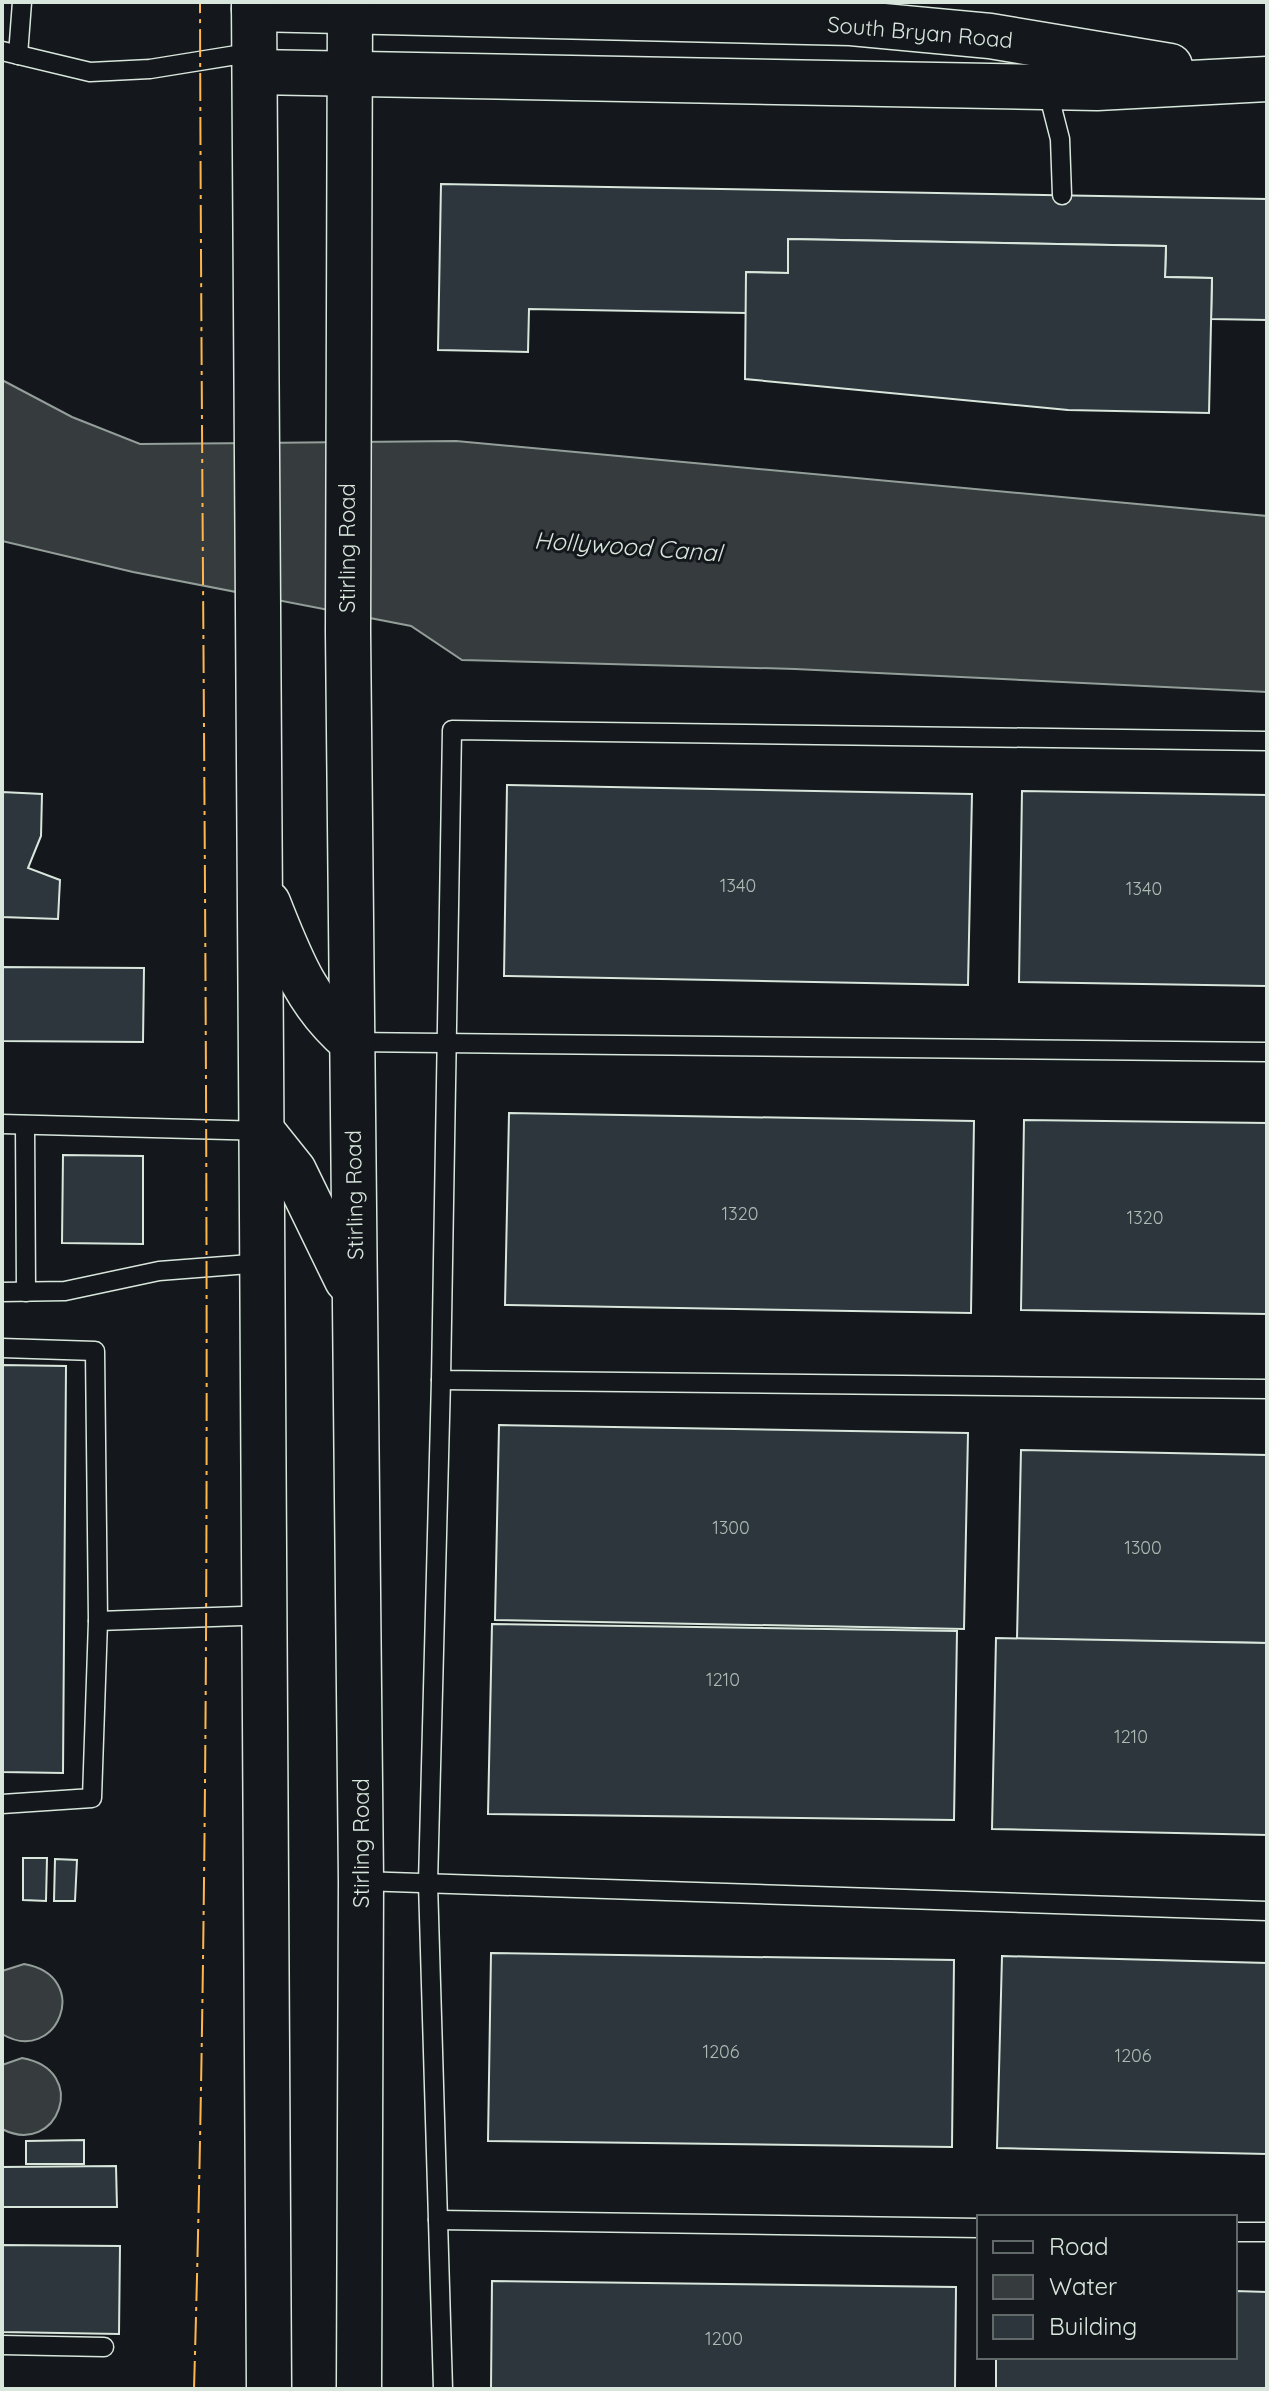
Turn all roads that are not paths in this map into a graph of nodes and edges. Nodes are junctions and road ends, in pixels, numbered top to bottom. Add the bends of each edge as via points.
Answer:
1 (22, 2) edge
2 (254, 6) edge
3 (350, 6) edge
4 (1018, 41) junction
5 (10, 53) edge
6 (255, 62) junction
7 (350, 73) junction
8 (1257, 79) edge
9 (1047, 87) junction
10 (1062, 195) dead end
11 (1267, 741) edge
12 (258, 879) junction
13 (352, 1042) junction
14 (444, 1044) junction
15 (1267, 1052) edge
16 (2, 1124) edge
17 (25, 1125) junction
18 (262, 1131) junction
19 (263, 1263) junction
20 (2, 1292) edge
21 (26, 1292) junction
22 (355, 1296) junction
23 (2, 1348) edge
24 (441, 1380) junction
25 (1267, 1389) edge
26 (267, 1615) junction
27 (98, 1621) junction
28 (2, 1804) edge
29 (361, 1881) junction
30 (428, 1883) junction
31 (1267, 1911) edge
32 (438, 2220) junction
33 (977, 2228) edge
34 (1237, 2232) edge
35 (1267, 2232) edge
36 (2, 2345) edge
37 (104, 2347) dead end
38 (269, 2389) edge
39 (359, 2389) edge
40 (443, 2389) edge

1 - 5 lane
2 - 3 main road, South Bryan Road
2 - 6 main road
3 - 4 main road, South Bryan Road via 851,23
3 - 7 main road, Stirling Road
4 - 8 main road, South Bryan Road
4 - 9 lane
5 - 6 lane via 90,72
6 - 7 main road, South Bryan Road
6 - 12 main road
7 - 9 main road, South Bryan Road
7 - 13 main road, Stirling Road
8 - 9 main road, South Bryan Road
9 - 10 lane via 1060,139
11 - 14 lane via 452,730
12 - 13 main road via 296,972 325,1019
12 - 18 main road
13 - 14 lane
13 - 22 main road, Stirling Road
14 - 15 lane
14 - 24 lane
16 - 17 lane
17 - 18 lane
17 - 21 lane
18 - 19 main road
18 - 22 main road via 302,1185
19 - 21 lane via 159,1271 65,1291
19 - 26 main road
20 - 21 lane
22 - 29 main road, Stirling Road
23 - 27 lane via 95,1351
24 - 25 lane
24 - 30 lane
26 - 27 lane
26 - 38 main road
27 - 28 lane via 92,1798
29 - 30 lane
29 - 39 main road, Stirling Road
30 - 31 lane
30 - 32 lane
32 - 33 lane
32 - 40 lane
34 - 35 lane
36 - 37 lane

